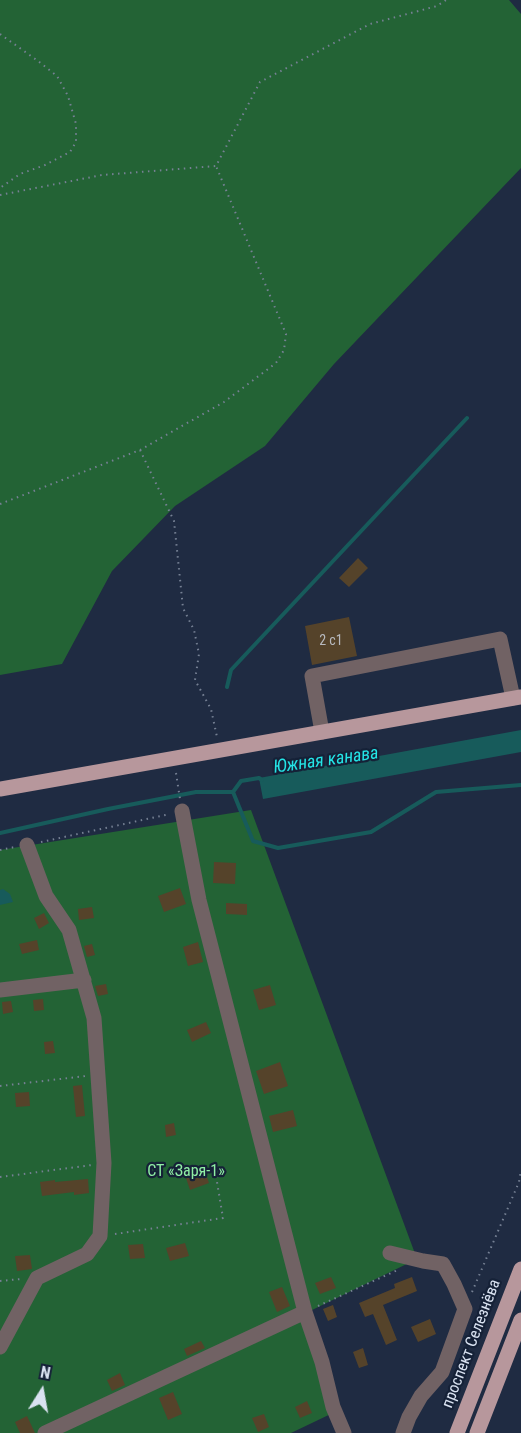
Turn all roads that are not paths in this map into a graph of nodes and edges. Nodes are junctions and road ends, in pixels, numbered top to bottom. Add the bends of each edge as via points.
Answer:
1 (517, 698) edge
2 (322, 732) junction
3 (0, 789) edge
4 (182, 811) road end
5 (27, 845) road end
6 (84, 980) junction
7 (0, 990) edge
8 (390, 1253) dead end
9 (521, 1269) edge
10 (305, 1312) junction
11 (521, 1320) edge
12 (0, 1347) edge
13 (45, 1433) edge
14 (344, 1433) edge
15 (404, 1433) edge
16 (457, 1433) edge
17 (477, 1433) edge

1 - 2 main road
1 - 2 lane via 500,639 312,676
2 - 3 main road
4 - 10 lane via 199,900
5 - 6 lane via 46,896 69,930
6 - 7 lane
6 - 12 lane via 94,1018 104,1163 100,1236 87,1254 37,1278
8 - 15 lane via 443,1264 465,1309 442,1372 422,1396
9 - 16 main road, проспект Селезнёва
10 - 13 lane
10 - 14 lane
11 - 17 main road

